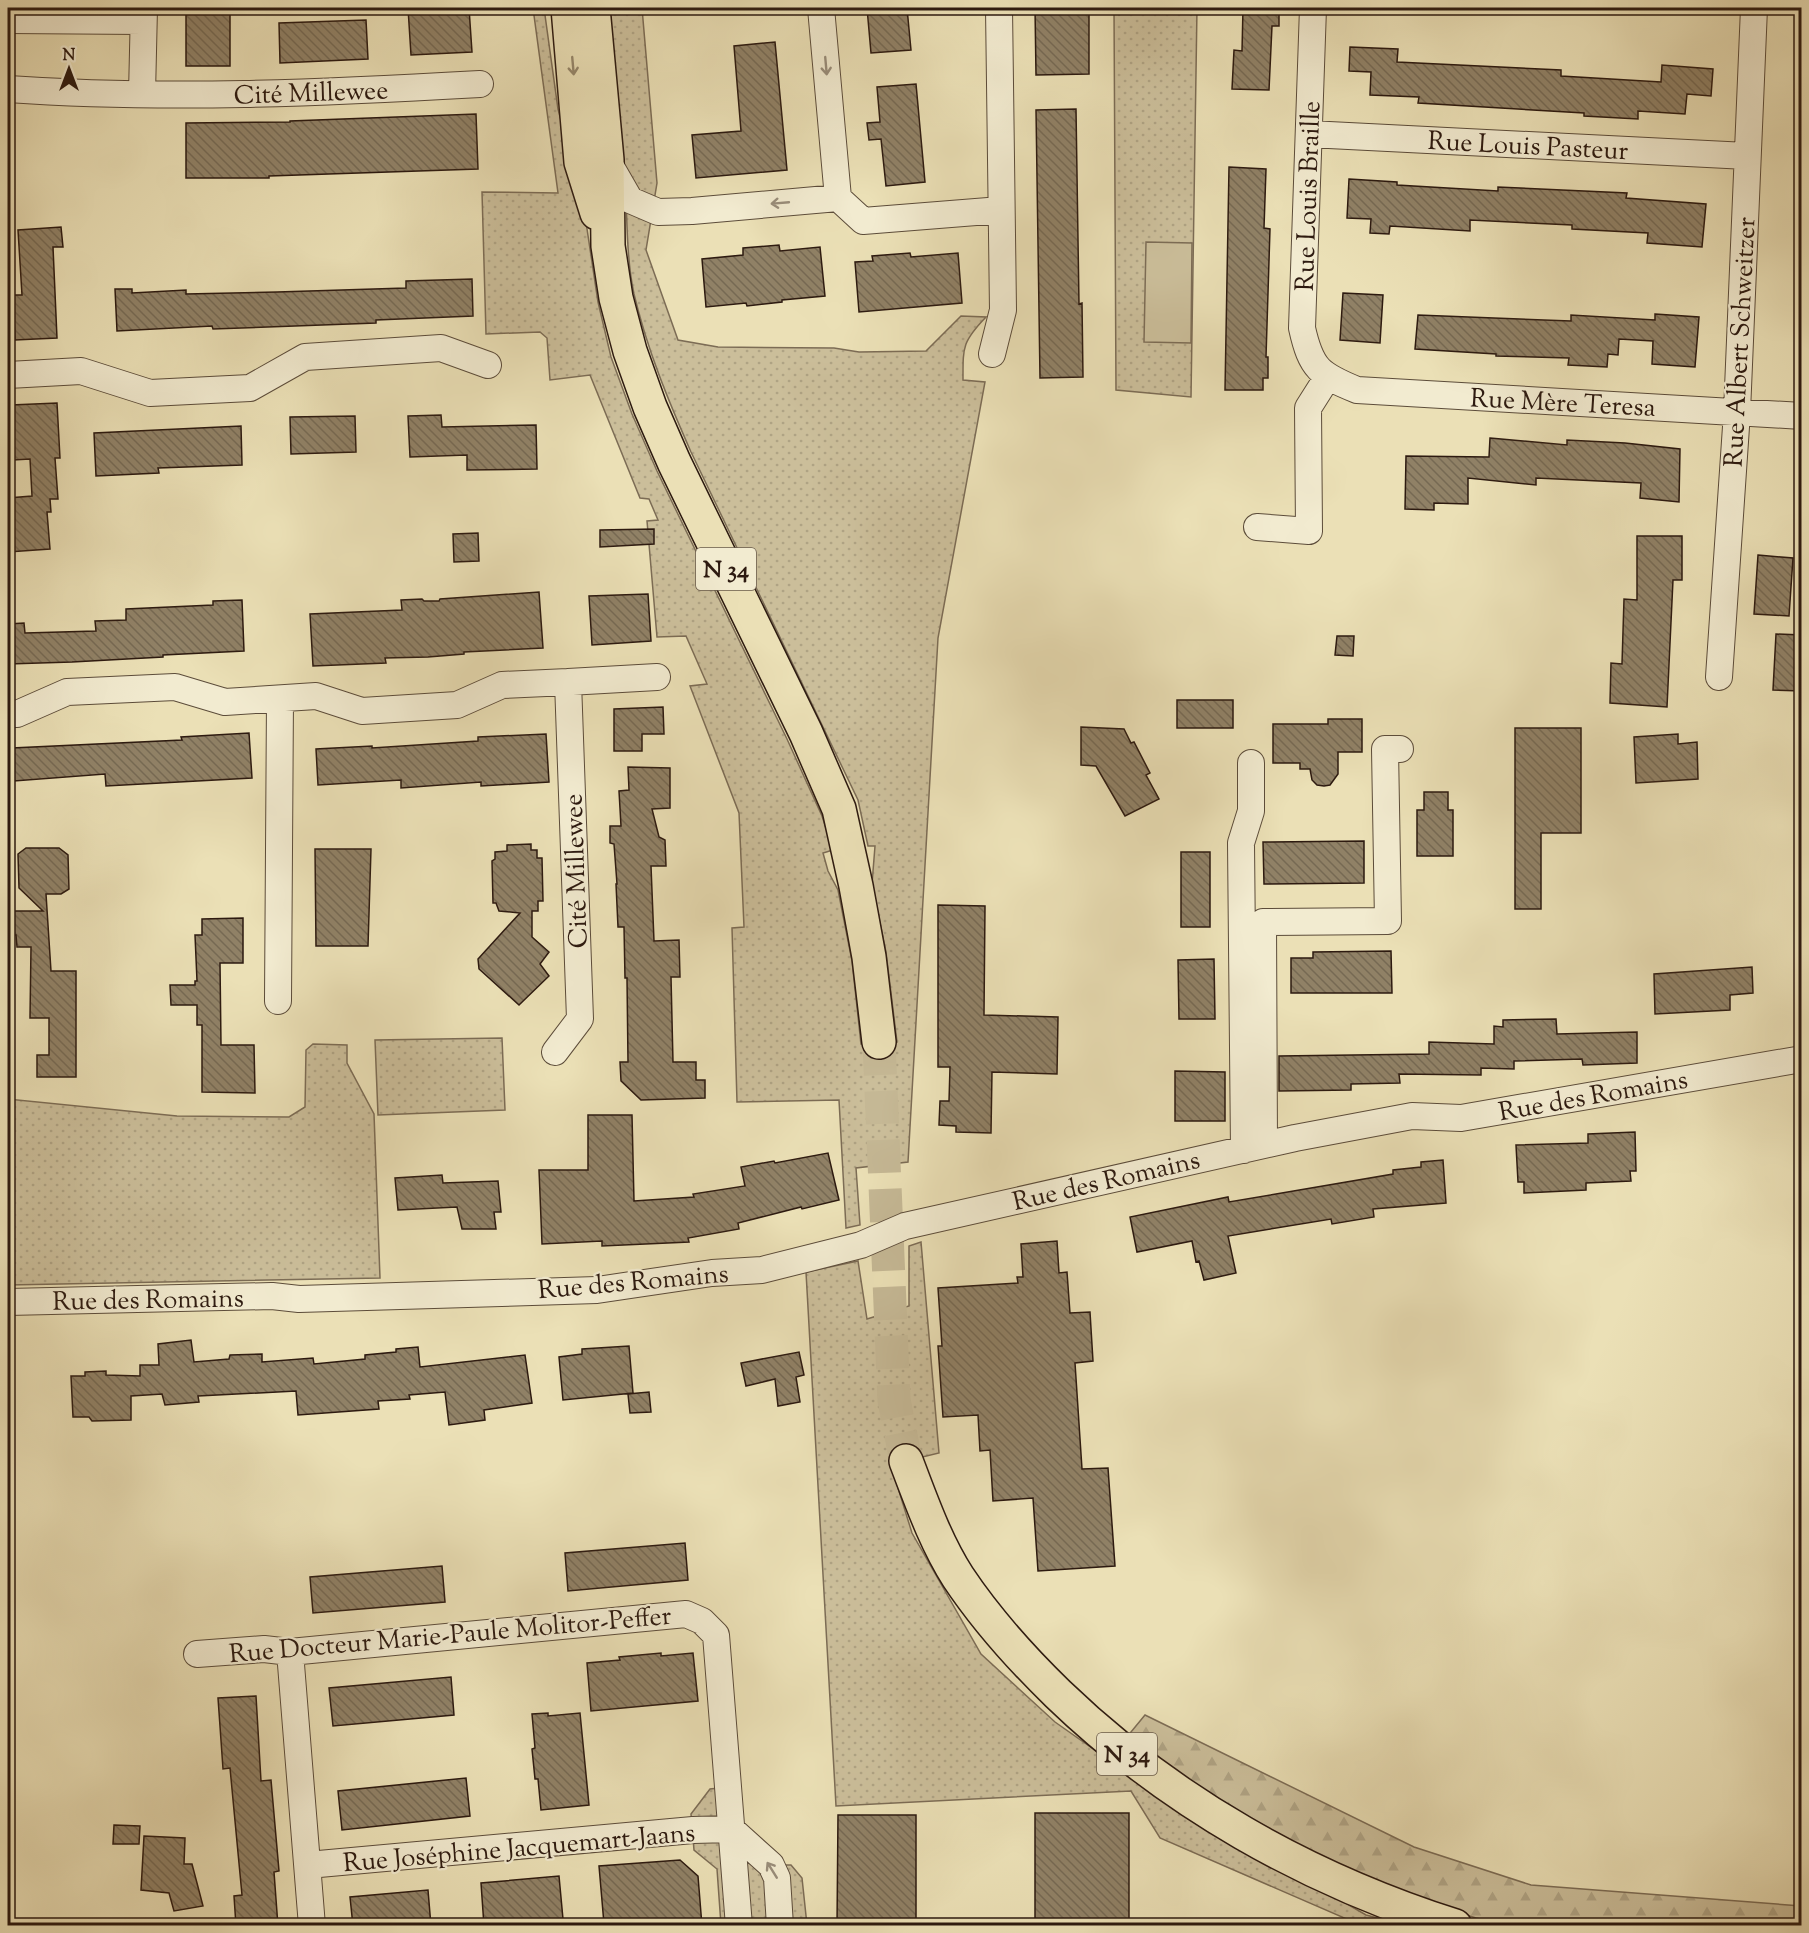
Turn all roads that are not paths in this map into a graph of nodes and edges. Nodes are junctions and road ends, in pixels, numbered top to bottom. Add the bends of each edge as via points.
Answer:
1 (8, 8) edge
2 (568, 8) edge
3 (593, 8) edge
4 (821, 8) edge
5 (999, 8) edge
6 (1313, 8) edge
7 (1754, 8) edge
8 (143, 14) edge
9 (8, 19) edge
10 (480, 84) dead end
11 (8, 89) edge
12 (142, 94) junction
13 (1309, 134) junction
14 (1747, 156) junction
15 (607, 160) junction
16 (838, 198) junction
17 (1001, 210) junction
18 (608, 246) junction
19 (992, 354) dead end
20 (488, 365) dead end
21 (8, 375) edge
22 (1327, 378) junction
23 (1737, 412) junction
24 (1802, 416) edge
25 (1257, 527) dead end
26 (657, 676) dead end
27 (1719, 677) dead end
28 (568, 682) junction
29 (280, 699) junction
30 (8, 714) edge
31 (1400, 750) dead end
32 (1251, 764) dead end
33 (278, 1001) dead end
34 (879, 1042) tunnel mouth
35 (555, 1052) dead end
36 (1802, 1059) edge
37 (1254, 1147) junction
38 (8, 1302) edge
39 (906, 1461) tunnel mouth
40 (290, 1652) junction
41 (197, 1654) dead end
42 (731, 1829) junction
43 (308, 1865) junction
44 (312, 1926) edge
45 (739, 1926) edge
46 (780, 1926) edge
47 (1455, 1926) edge

1 - 9 street
2 -> 18 main road, N 34 via 581,162
3 - 15 main road, N 34
4 -> 16 street
5 - 17 street
6 - 13 street, Rue Louis Braille
7 - 14 street, Rue Albert Schweitzer
8 - 9 street
8 - 12 street
10 - 12 street, Cité Millewee via 248,95
11 - 12 street, Cité Millewee
13 - 14 street, Rue Louis Pasteur
13 - 22 street, Rue Louis Braille via 1302,328 1312,362
14 - 23 street, Rue Albert Schweitzer
16 -> 15 street via 658,212 630,200
15 - 18 main road, N 34
16 - 17 street via 863,221
17 - 19 street via 1003,310
18 - 34 main road, N 34 via 616,298 650,407 807,733 839,809 869,957
20 - 21 street via 441,348 305,357 250,388 150,393 81,371
22 - 23 street, Rue Mère Teresa via 1357,390
22 - 25 street via 1308,408 1309,531
23 - 24 street, Rue Mère Teresa
23 - 27 street, Rue Albert Schweitzer
26 - 28 street
28 - 29 street via 502,685 457,705 362,711 316,696
28 - 35 street, Cité Millewee via 580,1019
29 - 30 street via 225,702 175,687 67,692 17,714
29 - 33 street
31 - 37 street via 1385,750 1388,921 1263,922
32 - 37 street via 1251,811 1240,843
36 - 37 street, Rue des Romains via 1461,1118 1412,1116
37 - 38 street, Rue des Romains via 905,1226 861,1245 762,1270 712,1273 597,1290
39 - 47 main road, N 34 via 932,1528 957,1576 1031,1668 1080,1715 1141,1766 1261,1844 1318,1873
40 - 41 street, Rue Docteur Marie-Paule Molitor-Peffer via 264,1649
40 - 42 street, Rue Docteur Marie-Paule Molitor-Peffer via 686,1614 702,1621 716,1635
40 - 43 street, Rue Joséphine Jacquemart-Jaans
42 - 43 street, Rue Joséphine Jacquemart-Jaans
42 - 45 street
46 -> 42 street via 777,1878 771,1865
43 - 44 street, Rue Joséphine Jacquemart-Jaans

